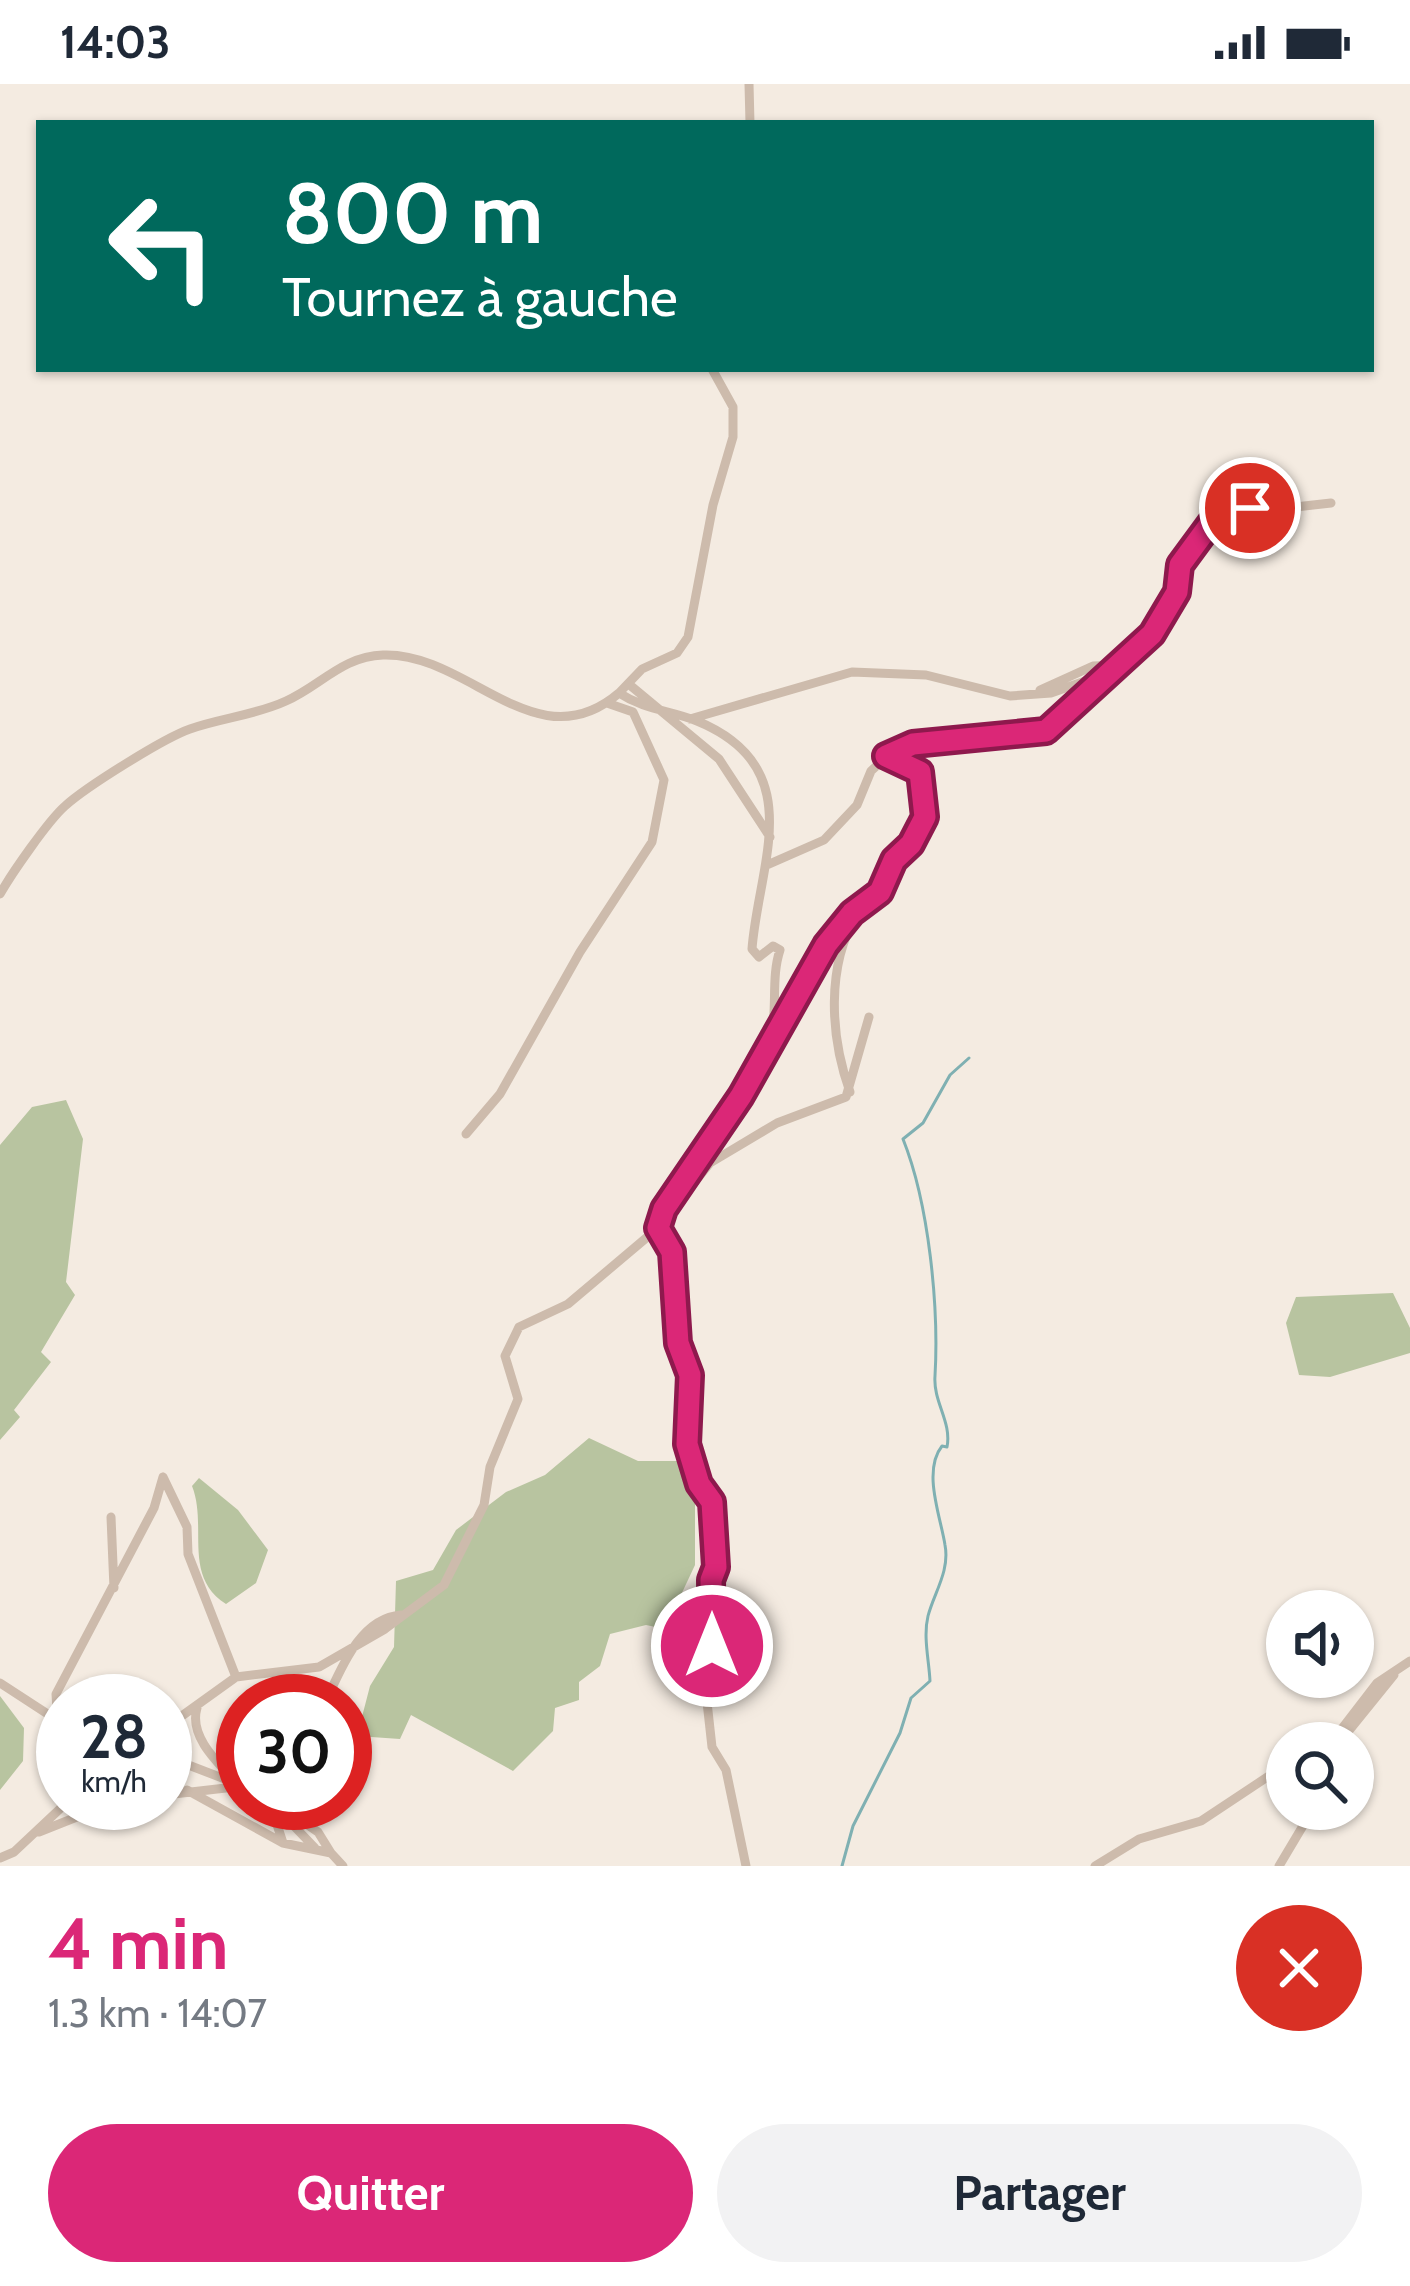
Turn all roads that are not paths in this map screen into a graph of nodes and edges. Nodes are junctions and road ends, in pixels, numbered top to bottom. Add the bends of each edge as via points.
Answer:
1 (749, 84) edge
2 (750, 120) edge
3 (714, 372) edge
4 (1331, 503) dead end
5 (1120, 665) junction
6 (1100, 676) junction
7 (631, 686) junction
8 (1037, 692) junction
9 (619, 693) junction
10 (607, 703) junction
11 (668, 715) junction
12 (690, 719) junction
13 (886, 756) junction
14 (772, 842) junction
15 (767, 865) junction
16 (0, 894) edge
17 (864, 904) junction
18 (868, 1018) dead end
19 (768, 1044) junction
20 (850, 1092) junction
21 (466, 1134) dead end
22 (658, 1228) junction
23 (110, 1517) dead end
24 (114, 1588) junction
25 (354, 1647) junction
26 (1410, 1661) edge
27 (67, 1674) edge
28 (235, 1674) edge
29 (261, 1674) edge
30 (340, 1674) edge
31 (1394, 1675) junction
32 (0, 1683) edge
33 (216, 1693) edge
34 (36, 1705) edge
35 (197, 1708) junction
36 (192, 1711) edge
37 (1347, 1722) edge
38 (1356, 1722) edge
39 (216, 1756) edge
40 (1266, 1778) edge
41 (192, 1793) edge
42 (37, 1830) edge
43 (45, 1830) edge
44 (280, 1830) edge
45 (316, 1830) edge
46 (1300, 1830) edge
47 (32, 1835) junction
48 (283, 1843) junction
49 (325, 1852) junction
50 (0, 1858) edge
51 (343, 1866) edge
52 (746, 1866) edge
53 (1095, 1866) edge
54 (1279, 1866) edge

1 - 2 street
3 - 7 street via 733,407 733,437 688,637
4 - 5 street via 1216,516 1180,565 1177,592 1152,634
5 - 6 street
5 - 8 street via 1094,666
6 - 8 street
6 - 13 street via 1064,718 1033,736 975,735
7 - 9 street
7 - 11 street
8 - 12 street via 1010,697 926,675 852,672
9 - 10 street
9 - 11 street
10 - 16 street via 538,718 440,666 384,655 342,664 280,704 185,730 64,807
10 - 21 street via 633,712 664,780 652,842 500,1094
11 - 12 street
11 - 14 street via 719,759
12 - 14 street via 762,773
13 - 15 street via 857,806 824,840
13 - 17 street via 920,772 925,817 880,892
14 - 15 street
15 - 19 street via 752,950 760,957 772,946 780,950
17 - 19 street via 826,945
17 - 20 street via 836,966 835,1042
18 - 20 street
19 - 22 street
20 - 22 street via 710,1163
22 - 25 street via 568,1304 510,1339 505,1356 518,1399 484,1505 444,1585
22 - 52 street via 672,1252 678,1343 690,1375 687,1444 714,1516 705,1684 712,1748 726,1770
23 - 24 street
24 - 27 street
24 - 28 street via 163,1477
25 - 29 street via 319,1667
25 - 30 street
26 - 31 street
31 - 37 street
31 - 38 street
32 - 34 street
33 - 35 street
35 - 36 street
35 - 39 street via 197,1733
40 - 53 street via 1202,1821 1139,1839
41 - 48 street
42 - 47 street
43 - 47 street
44 - 48 street
45 - 49 street
46 - 54 street
47 - 50 street
48 - 49 street
49 - 51 street

